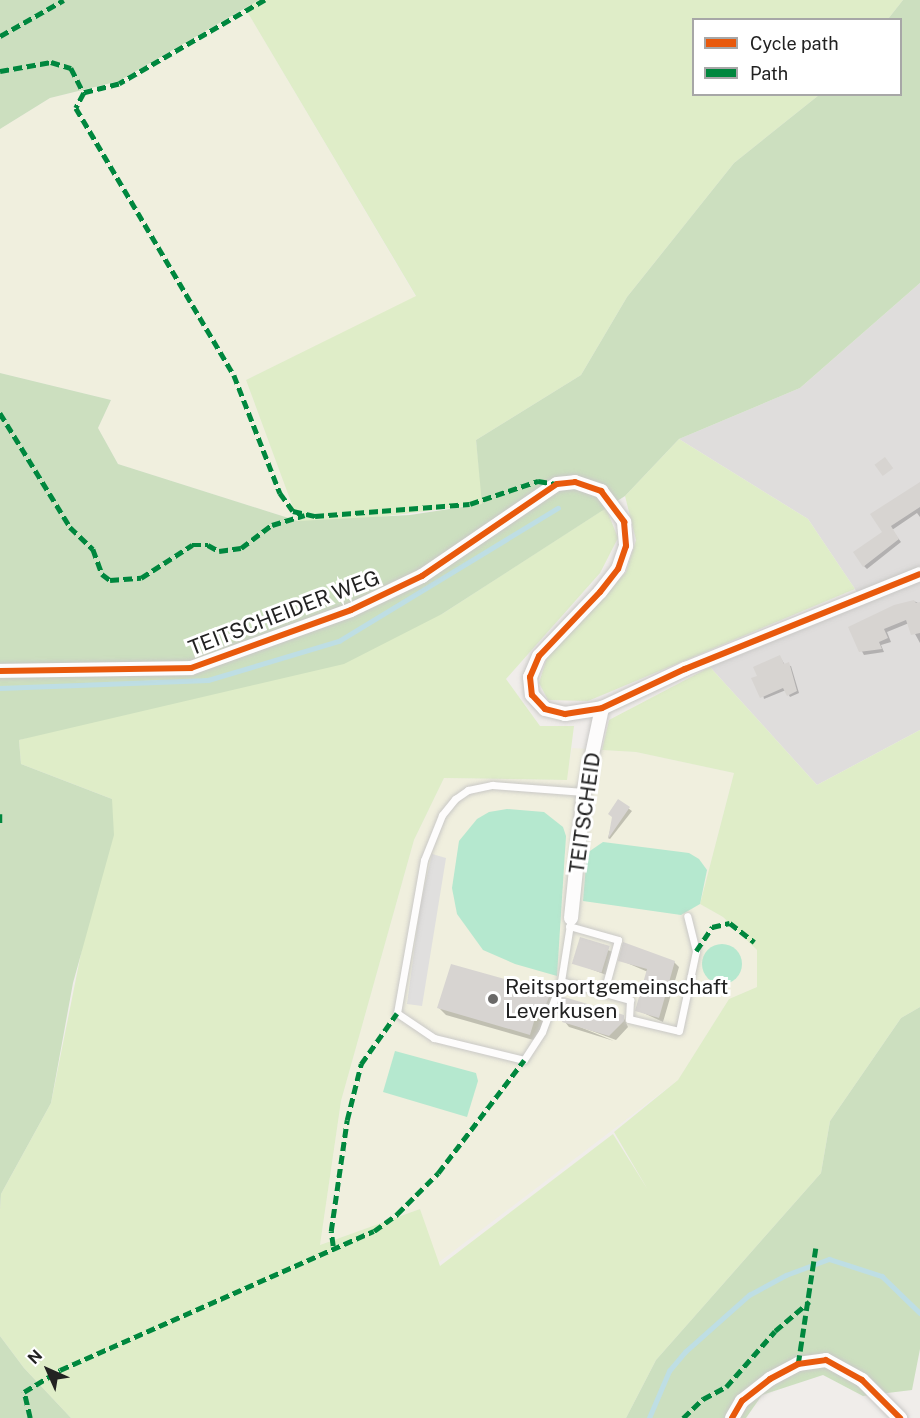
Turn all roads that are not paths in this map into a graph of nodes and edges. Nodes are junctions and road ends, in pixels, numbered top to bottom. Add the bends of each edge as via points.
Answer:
1 (920, 574) edge
2 (0, 671) edge
3 (602, 708) junction
4 (584, 792) junction
5 (687, 916) dead end
6 (570, 922) junction
7 (561, 981) junction
8 (604, 993) junction
9 (732, 1418) edge
10 (900, 1418) edge

1 - 3 street via 685,669
2 - 3 street, TEITSCHEIDER WEG via 191,669 351,610 422,576 557,484 575,482 600,490 614,504 624,522 626,546 618,569 539,656 530,677 532,695 545,709 565,714
3 - 4 street, TEITSCHEID
4 - 6 street, TEITSCHEID
4 - 7 lane via 492,785 468,790 455,799 442,815 424,860 397,1013 434,1038 524,1060 542,1032
5 - 8 lane via 696,951 679,1031 629,1019 630,1000
6 - 7 lane
6 - 8 lane via 618,940
7 - 8 lane
9 - 10 street via 742,1401 770,1379 798,1364 826,1360 862,1380

